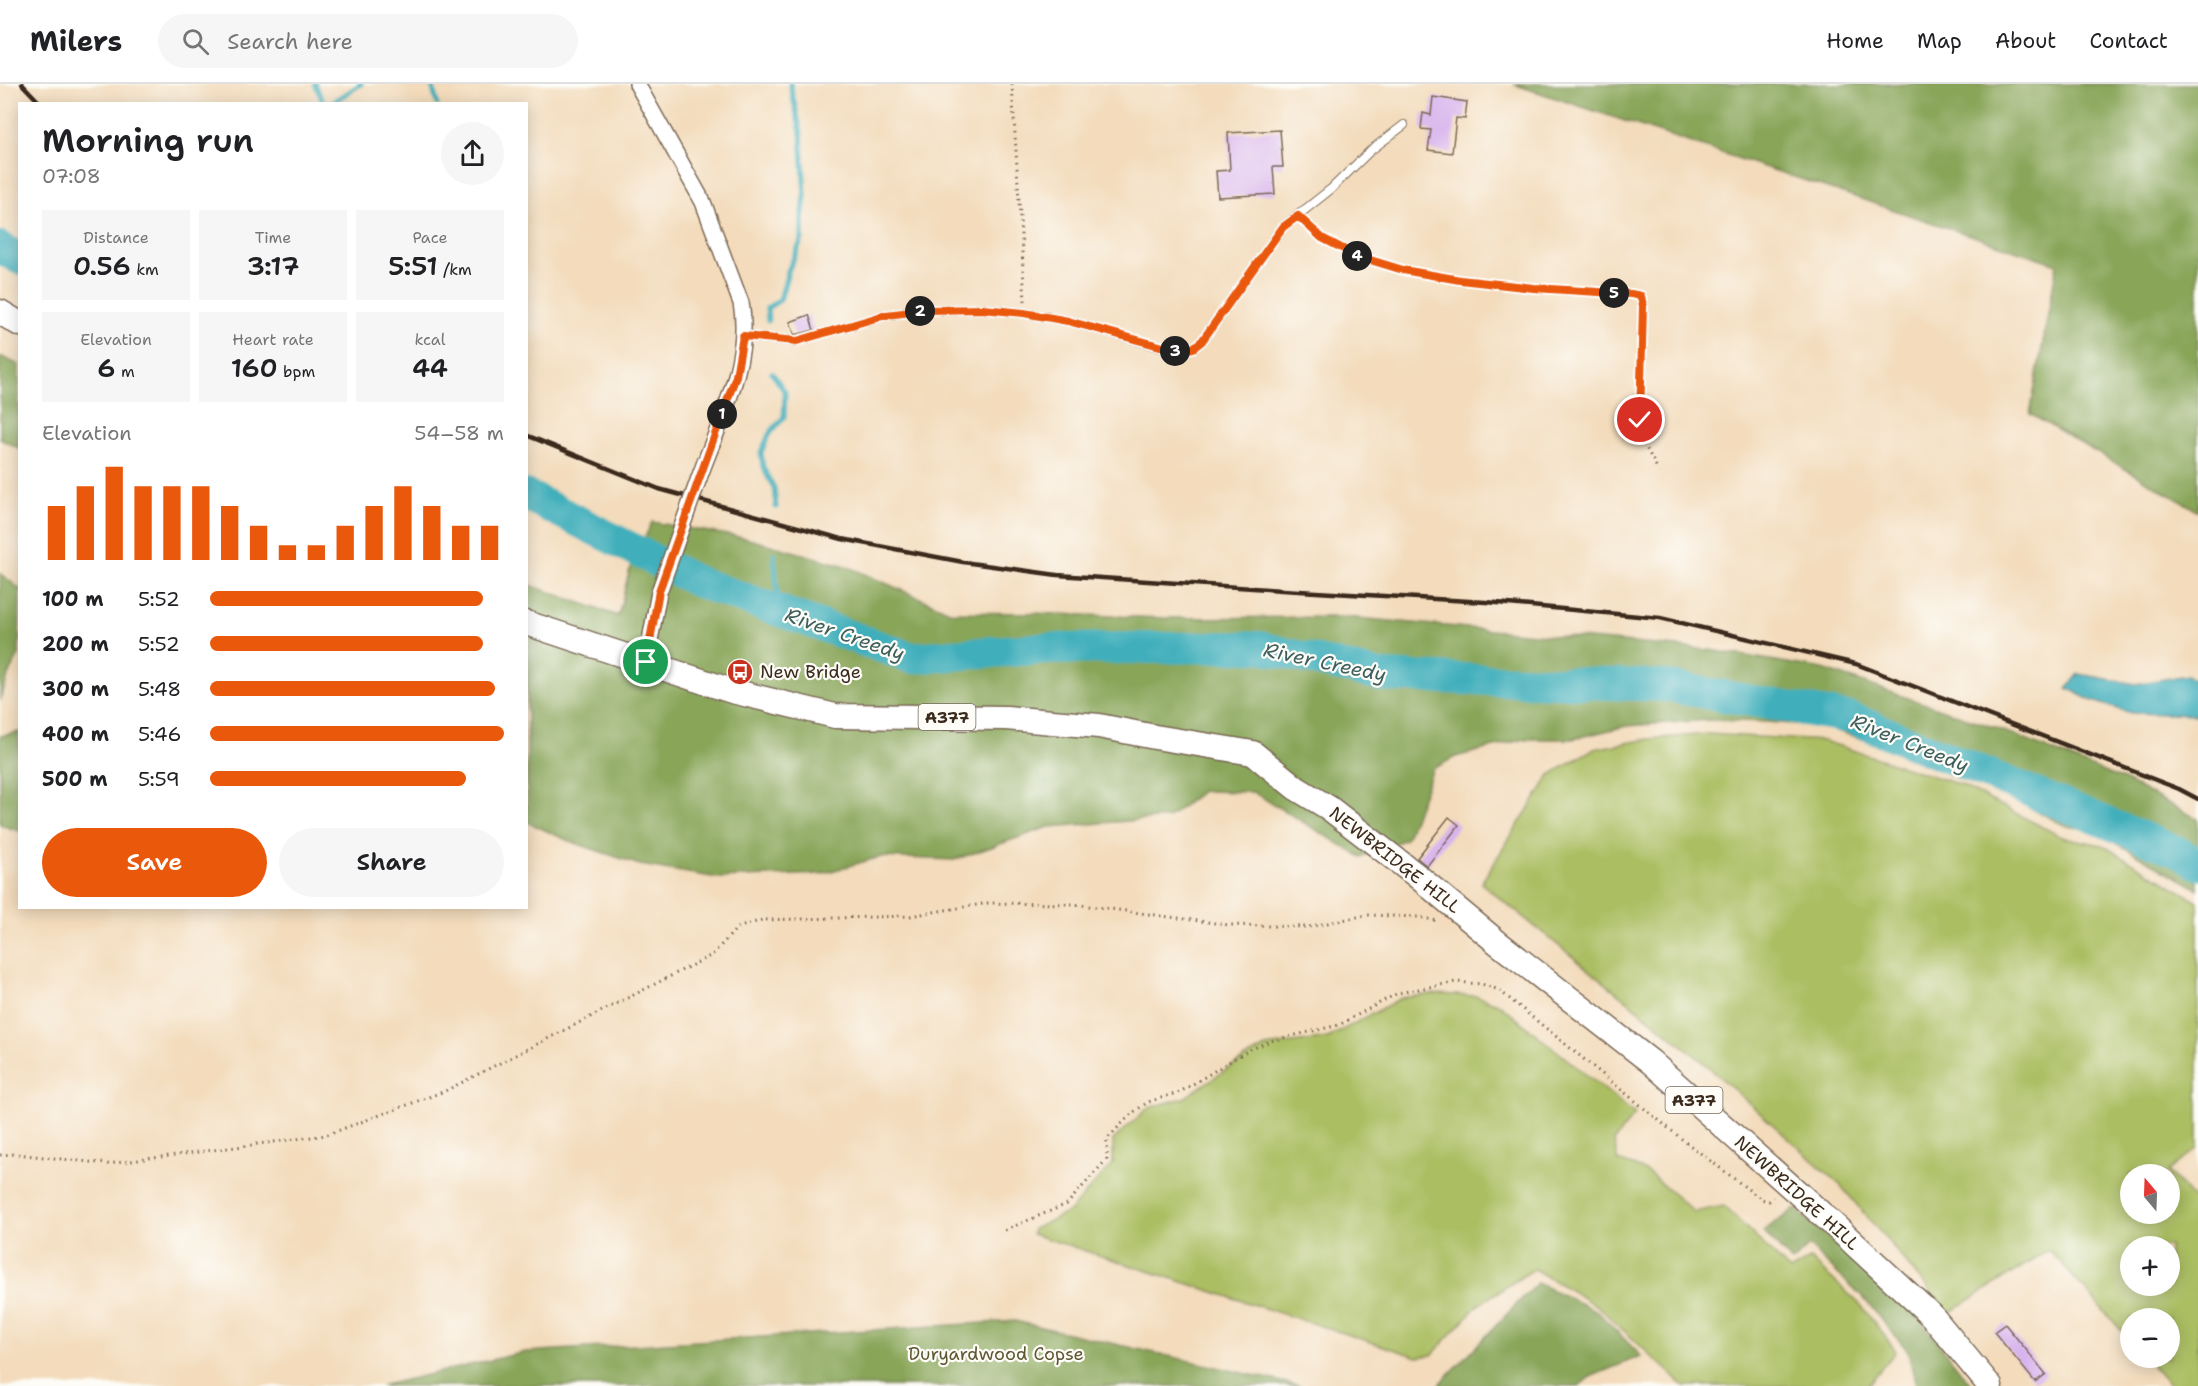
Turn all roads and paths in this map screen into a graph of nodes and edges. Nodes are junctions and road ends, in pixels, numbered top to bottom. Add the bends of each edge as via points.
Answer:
1 (637, 84) edge
2 (1012, 84) edge
3 (1404, 125) dead end
4 (1298, 216) junction
5 (0, 312) edge
6 (1024, 313) junction
7 (18, 323) edge
8 (743, 336) junction
9 (1658, 470) dead end
10 (528, 624) edge
11 (646, 662) junction
12 (1439, 921) dead end
13 (0, 1155) edge
14 (1789, 1185) junction
15 (1005, 1230) dead end
16 (1990, 1386) edge

1 - 8 street via 703,202 741,303
2 - 6 path
3 - 4 lane
4 - 6 lane via 1283,227 1202,341 1193,348 1178,351
4 - 9 path via 1322,238 1357,256 1403,270 1460,280 1641,296 1640,420 1644,444
5 - 7 highway
6 - 8 lane via 928,310 886,315 797,341
8 - 11 street, bridge via 736,376 659,591
10 - 11 highway, A377
11 - 14 highway, NEWBRIDGE HILL / A377 via 732,691 835,716 1006,718 1099,726 1253,753 1296,788 1329,808 1651,1062
12 - 13 path via 1367,915 1308,927 1229,925 1074,904 999,903 909,916 762,920 737,928 712,955 446,1091 326,1135 108,1164
14 - 15 path via 1769,1201 1761,1199 1499,990 1456,982 1398,993 1340,1025 1270,1041 1180,1092 1148,1102 1107,1139 1107,1159 1067,1204
14 - 16 highway, NEWBRIDGE HILL / A377 via 1932,1316

